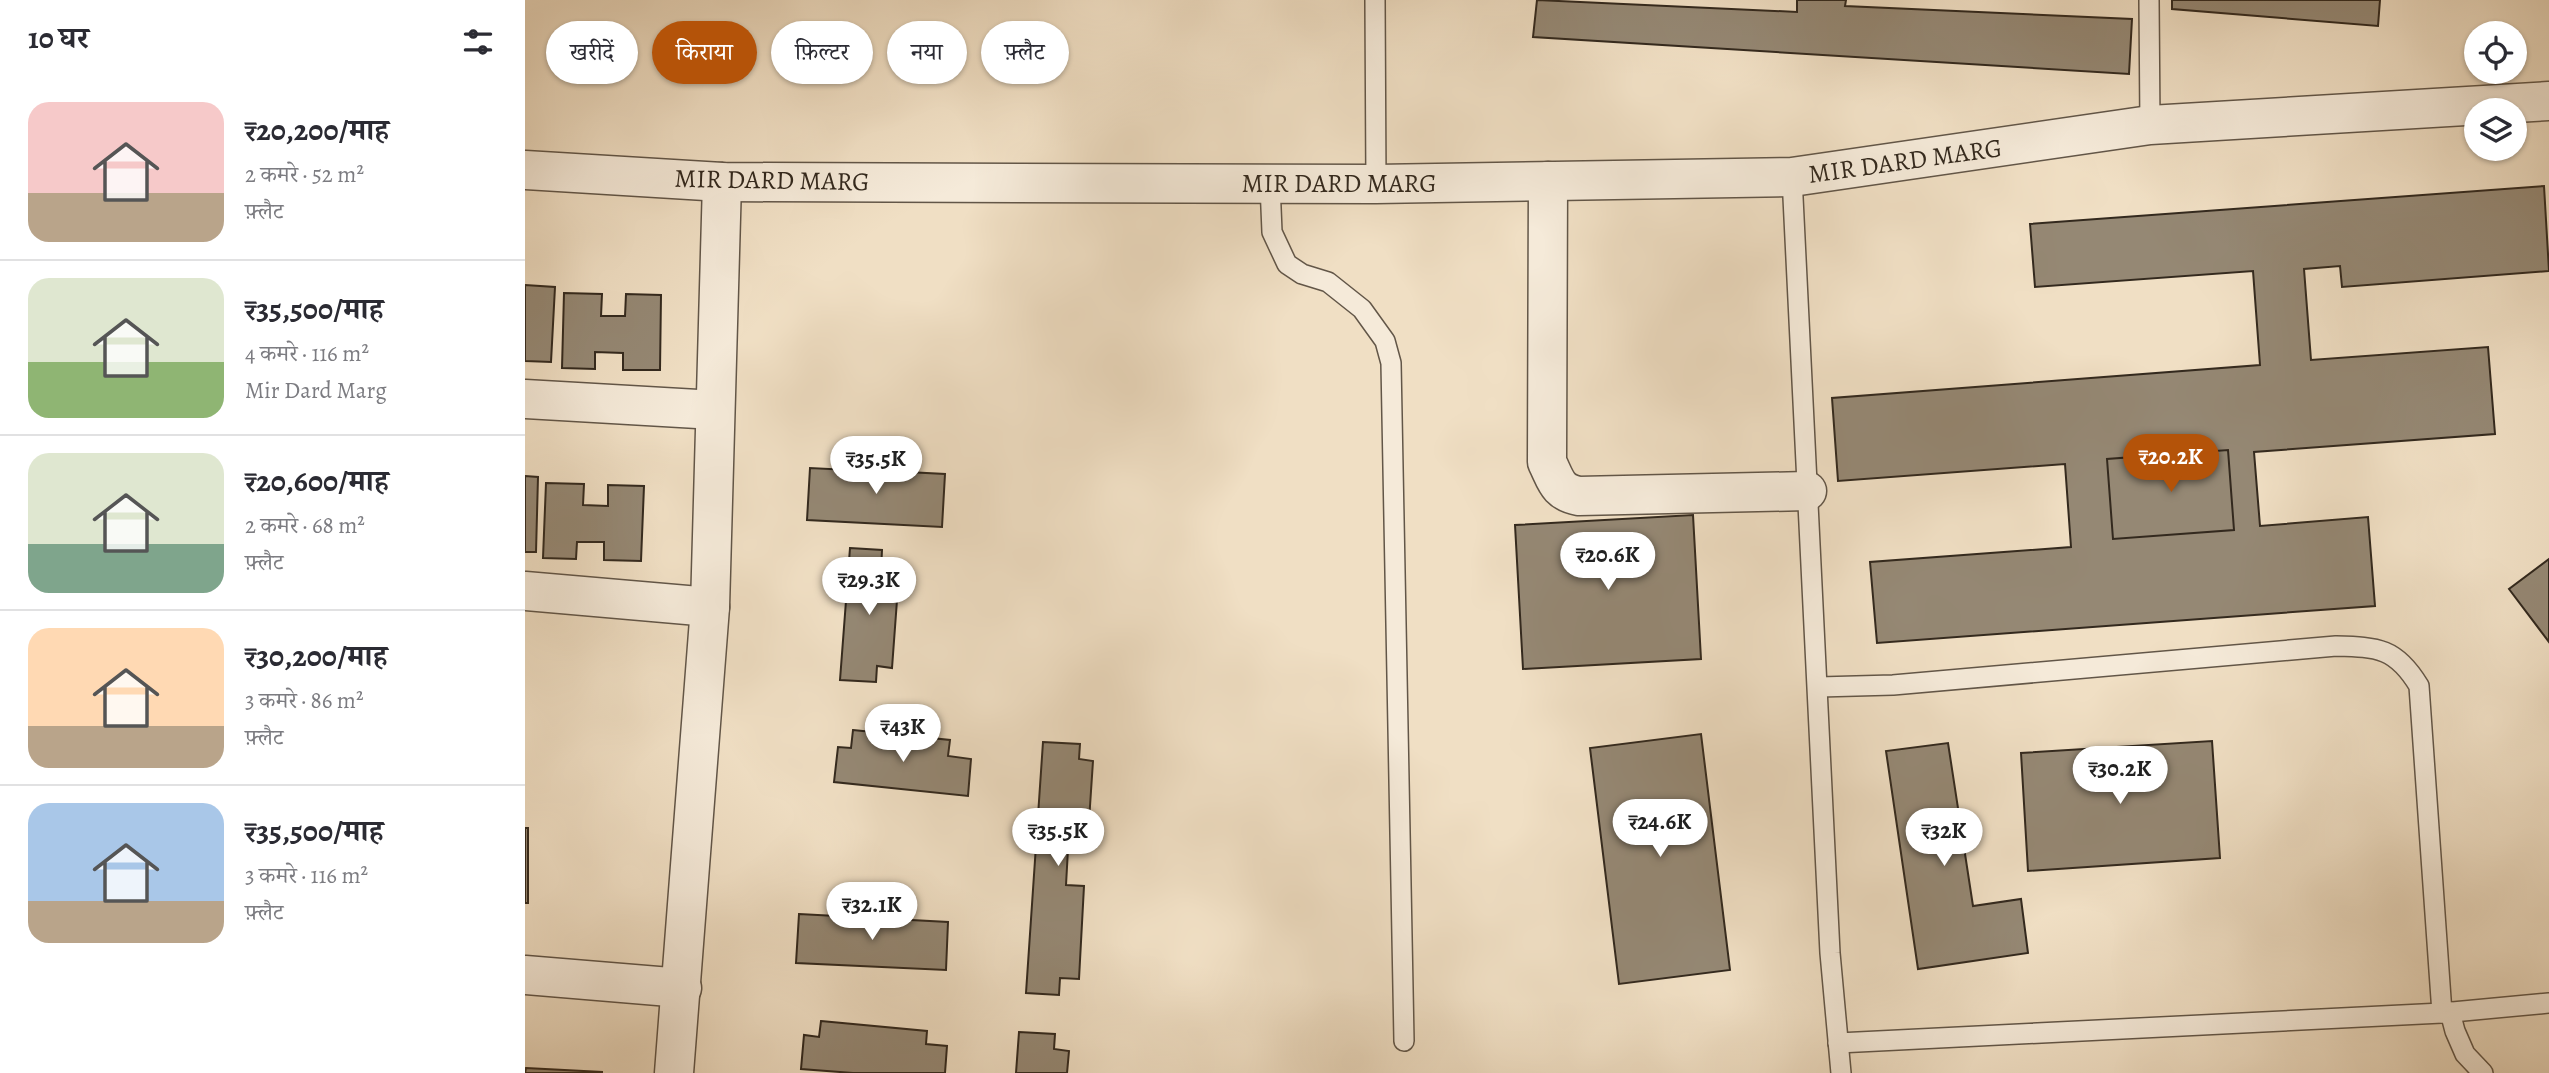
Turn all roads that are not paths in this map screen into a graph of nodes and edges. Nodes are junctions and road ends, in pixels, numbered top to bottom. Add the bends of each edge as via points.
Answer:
1 (1375, 0) edge
2 (2149, 0) edge
3 (2549, 101) edge
4 (2150, 125) junction
5 (525, 170) edge
6 (1792, 177) junction
7 (1548, 181) junction
8 (722, 182) junction
9 (1270, 184) junction
10 (1376, 184) junction
11 (525, 398) edge
12 (715, 410) junction
13 (1807, 491) junction
14 (525, 591) edge
15 (710, 607) junction
16 (1819, 687) junction
17 (525, 975) edge
18 (682, 988) junction
19 (2549, 1003) edge
20 (2446, 1013) junction
21 (1404, 1041) dead end
22 (1838, 1043) junction
23 (674, 1073) edge
24 (1841, 1073) edge
25 (2483, 1073) edge

1 - 10 lane
2 - 4 lane
3 - 4 street, MIR DARD MARG
4 - 6 street, MIR DARD MARG
5 - 8 street, MIR DARD MARG
6 - 7 street, MIR DARD MARG
6 - 13 lane
7 - 10 street, MIR DARD MARG
7 - 13 street via 1547,462 1559,486 1567,494 1580,496
8 - 9 street, MIR DARD MARG
8 - 12 street
9 - 10 street, MIR DARD MARG
9 - 21 lane via 1272,232 1287,264 1328,282 1362,309 1385,341 1391,363
11 - 12 street
12 - 15 street
13 - 16 lane
14 - 15 street
15 - 18 street
16 - 20 lane via 1893,685 2336,646 2386,651 2407,666 2419,686
16 - 22 lane
17 - 18 street
18 - 23 street
19 - 20 lane
20 - 22 lane
20 - 25 lane via 2465,1054
22 - 24 lane

